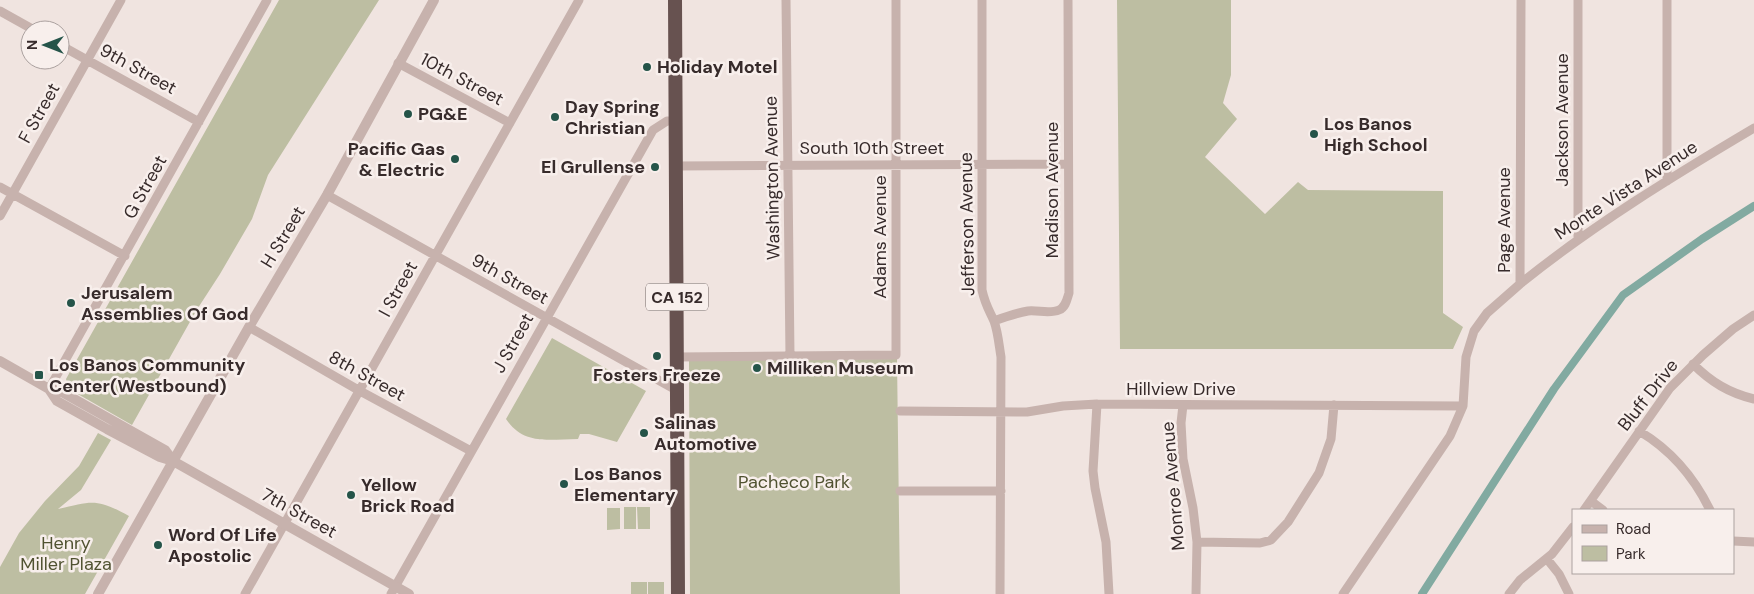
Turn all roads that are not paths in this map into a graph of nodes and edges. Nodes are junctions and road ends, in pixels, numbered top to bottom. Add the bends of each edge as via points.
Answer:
1 (121, 0) edge
2 (268, 0) edge
3 (434, 0) edge
4 (579, 0) edge
5 (675, 0) edge
6 (786, 0) edge
7 (896, 0) edge
8 (982, 0) edge
9 (1068, 0) edge
10 (1521, 0) edge
11 (1578, 0) edge
12 (1667, 0) edge
13 (0, 11) edge
14 (20, 22) edge
15 (70, 51) edge
16 (87, 60) junction
17 (398, 63) junction
18 (676, 121) junction
19 (199, 122) junction
20 (510, 123) junction
21 (1754, 128) edge
22 (788, 164) junction
23 (896, 164) junction
24 (982, 164) junction
25 (1068, 164) junction
26 (676, 166) junction
27 (1667, 181) junction
28 (0, 187) edge
29 (12, 194) junction
30 (327, 195) junction
31 (0, 216) edge
32 (1578, 239) junction
33 (125, 256) junction
34 (434, 256) junction
35 (1520, 284) junction
36 (1754, 315) edge
37 (546, 317) junction
38 (994, 321) junction
39 (249, 327) junction
40 (790, 356) junction
41 (677, 357) junction
42 (0, 361) edge
43 (1693, 364) junction
44 (49, 389) junction
45 (360, 391) junction
46 (678, 391) junction
47 (1754, 399) edge
48 (1097, 404) junction
49 (1183, 405) junction
50 (1334, 405) junction
51 (1463, 406) junction
52 (900, 411) dead end
53 (1001, 412) junction
54 (1639, 432) junction
55 (471, 451) junction
56 (173, 461) junction
57 (900, 491) dead end
58 (1001, 491) junction
59 (1591, 501) junction
60 (1585, 509) edge
61 (1602, 509) edge
62 (1709, 509) edge
63 (285, 524) junction
64 (1572, 528) edge
65 (1734, 541) edge
66 (1197, 542) junction
67 (1754, 542) edge
68 (1547, 559) junction
69 (393, 590) edge
70 (99, 594) edge
71 (245, 594) edge
72 (409, 594) edge
73 (678, 594) edge
74 (1000, 594) edge
75 (1109, 594) edge
76 (1196, 594) edge
77 (1343, 594) edge
78 (1509, 594) edge
79 (1569, 594) edge

1 - 16 street, F Street
2 - 19 street, G Street
3 - 17 street, H Street
4 - 20 street, I Street
5 - 18 highway, CA 152
6 - 22 street, Washington Avenue
7 - 23 street, Adams Avenue
8 - 24 street, Jefferson Avenue
9 - 25 street, Madison Avenue
10 - 35 street, Page Avenue
11 - 32 street, Jackson Avenue
12 - 27 street
13 - 14 street
15 - 16 street, 9th Street
16 - 19 street, 9th Street
16 - 29 street, F Street
17 - 20 street, 10th Street
17 - 30 street, H Street
18 - 26 highway, CA 152
18 - 37 street, J Street via 667,121 653,130
19 - 33 street, G Street
20 - 34 street, I Street
21 - 27 street, Monte Vista Avenue
22 - 23 street, South 10th Street
22 - 26 street, South 10th Street
22 - 40 street, Washington Avenue
23 - 24 street, South 10th Street
23 - 40 street, Adams Avenue via 896,355
24 - 25 street, South 10th Street
24 - 38 street, Jefferson Avenue via 982,290 985,305
25 - 38 street, Madison Avenue via 1070,293 1066,304 1060,310 1011,314
26 - 41 highway, CA 152
27 - 32 street, Monte Vista Avenue
28 - 29 street
29 - 31 street, F Street
29 - 33 street
30 - 34 street, 9th Street
30 - 39 street, H Street
32 - 35 street, Monte Vista Avenue
33 - 44 street, G Street
34 - 37 street, 9th Street
34 - 45 street, I Street
35 - 51 street, Page Avenue via 1487,312 1474,331 1466,356
36 - 43 street, Bluff Drive
37 - 46 street, 9th Street
37 - 55 street, J Street
38 - 53 street, Jefferson Avenue via 1001,357
39 - 45 street, 8th Street
39 - 56 street, H Street
40 - 41 street
41 - 46 highway, CA 152
42 - 44 street, 7th Street
43 - 47 street via 1725,389
43 - 54 street, Bluff Drive via 1662,398
44 - 56 street, 7th Street via 57,401
45 - 55 street, 8th Street
45 - 63 street, I Street
46 - 73 highway, CA 152
48 - 49 street, Hillview Drive
48 - 53 street, Hillview Drive
48 - 75 street via 1093,471 1106,542
49 - 50 street, Hillview Drive
49 - 66 street, Monroe Avenue via 1183,459
50 - 51 street, Hillview Drive
50 - 66 street via 1331,439 1319,473 1288,522 1270,540 1260,543
51 - 77 street, Page Avenue via 1450,436
52 - 53 street, Hillview Drive
53 - 58 street, Jefferson Avenue
54 - 59 street, Bluff Drive
54 - 62 street via 1674,457 1696,484
55 - 69 street, J Street
56 - 63 street, 7th Street
56 - 70 street, H Street
57 - 58 street
58 - 74 street, Jefferson Avenue
59 - 60 street, Bluff Drive
59 - 61 street
63 - 69 street, 7th Street
63 - 71 street, I Street
64 - 68 street
65 - 67 street
66 - 76 street, Monroe Avenue
68 - 78 street via 1520,580
68 - 79 street
69 - 72 street, 7th Street

